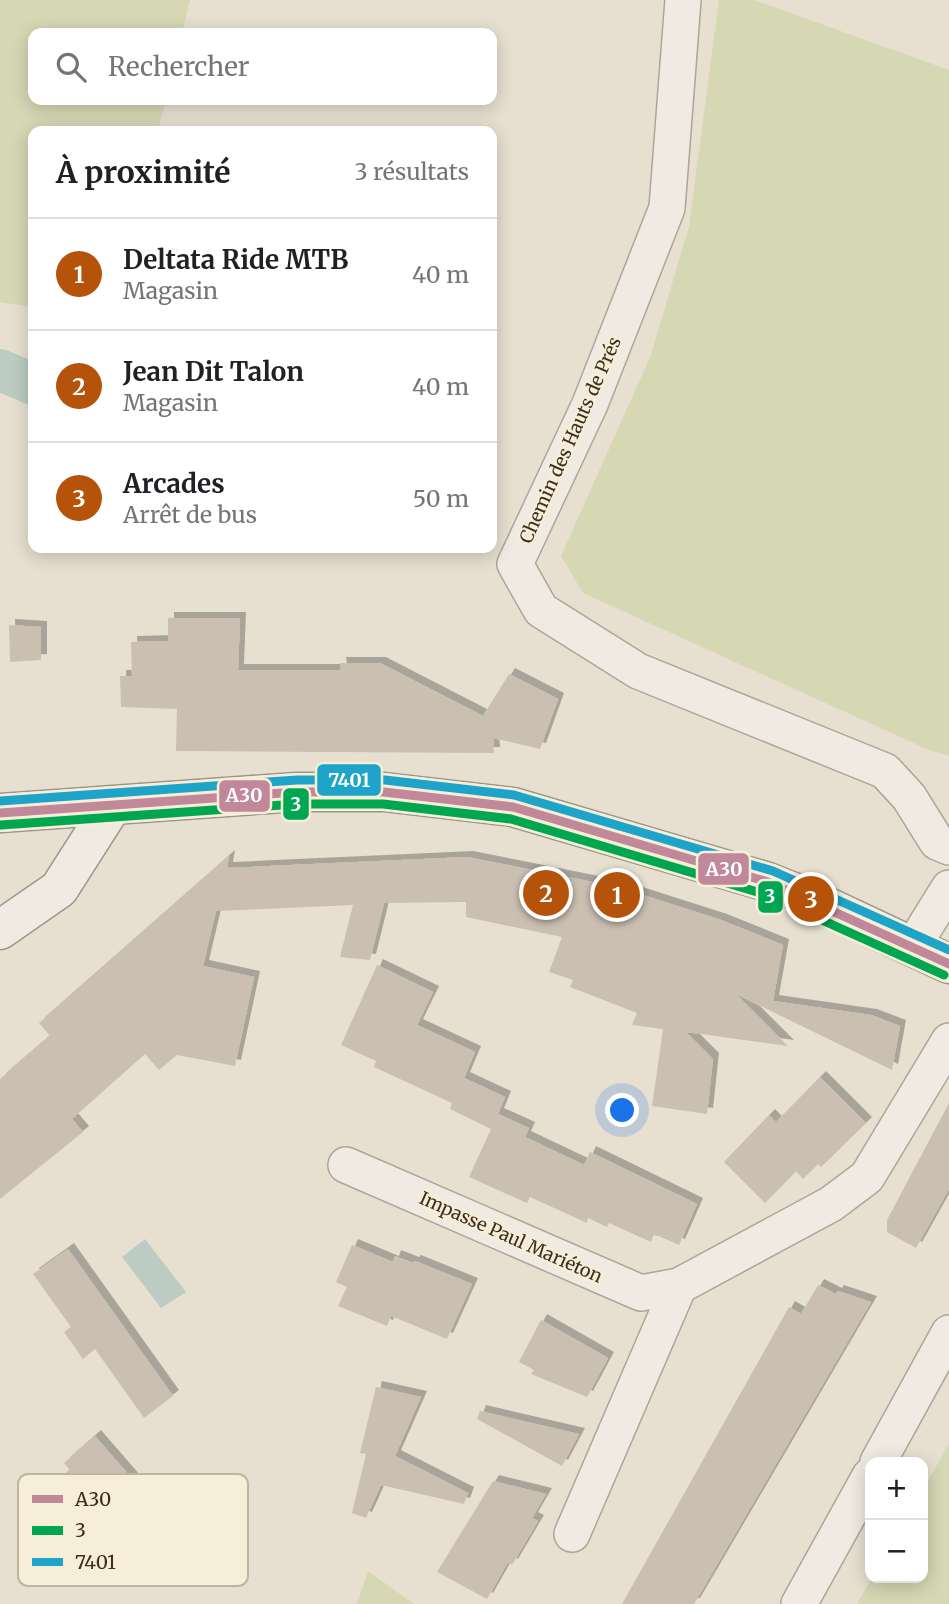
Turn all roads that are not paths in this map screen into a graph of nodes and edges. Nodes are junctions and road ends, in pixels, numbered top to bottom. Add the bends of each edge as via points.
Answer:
1 (683, 0) edge
2 (112, 806) junction
3 (0, 813) edge
4 (949, 847) edge
5 (949, 888) edge
6 (0, 930) edge
7 (913, 946) junction
8 (949, 964) edge
9 (949, 1041) edge
10 (346, 1165) dead end
11 (679, 1286) junction
12 (949, 1333) edge
13 (881, 1457) edge
14 (865, 1485) edge
15 (572, 1534) dead end
16 (799, 1604) edge

1 - 4 street, Chemin des Hauts de Prés via 667,208 590,404 515,564 541,610 638,671 885,771 909,797 937,842
2 - 3 main road
2 - 6 main road via 59,889
2 - 7 main road via 297,792 384,792 513,807 768,882
5 - 7 street
7 - 8 main road
9 - 11 street, Impasse Paul Mariéton via 867,1177 831,1205
10 - 11 street, Impasse Paul Mariéton via 641,1293
11 - 15 street
12 - 13 street
14 - 16 street

